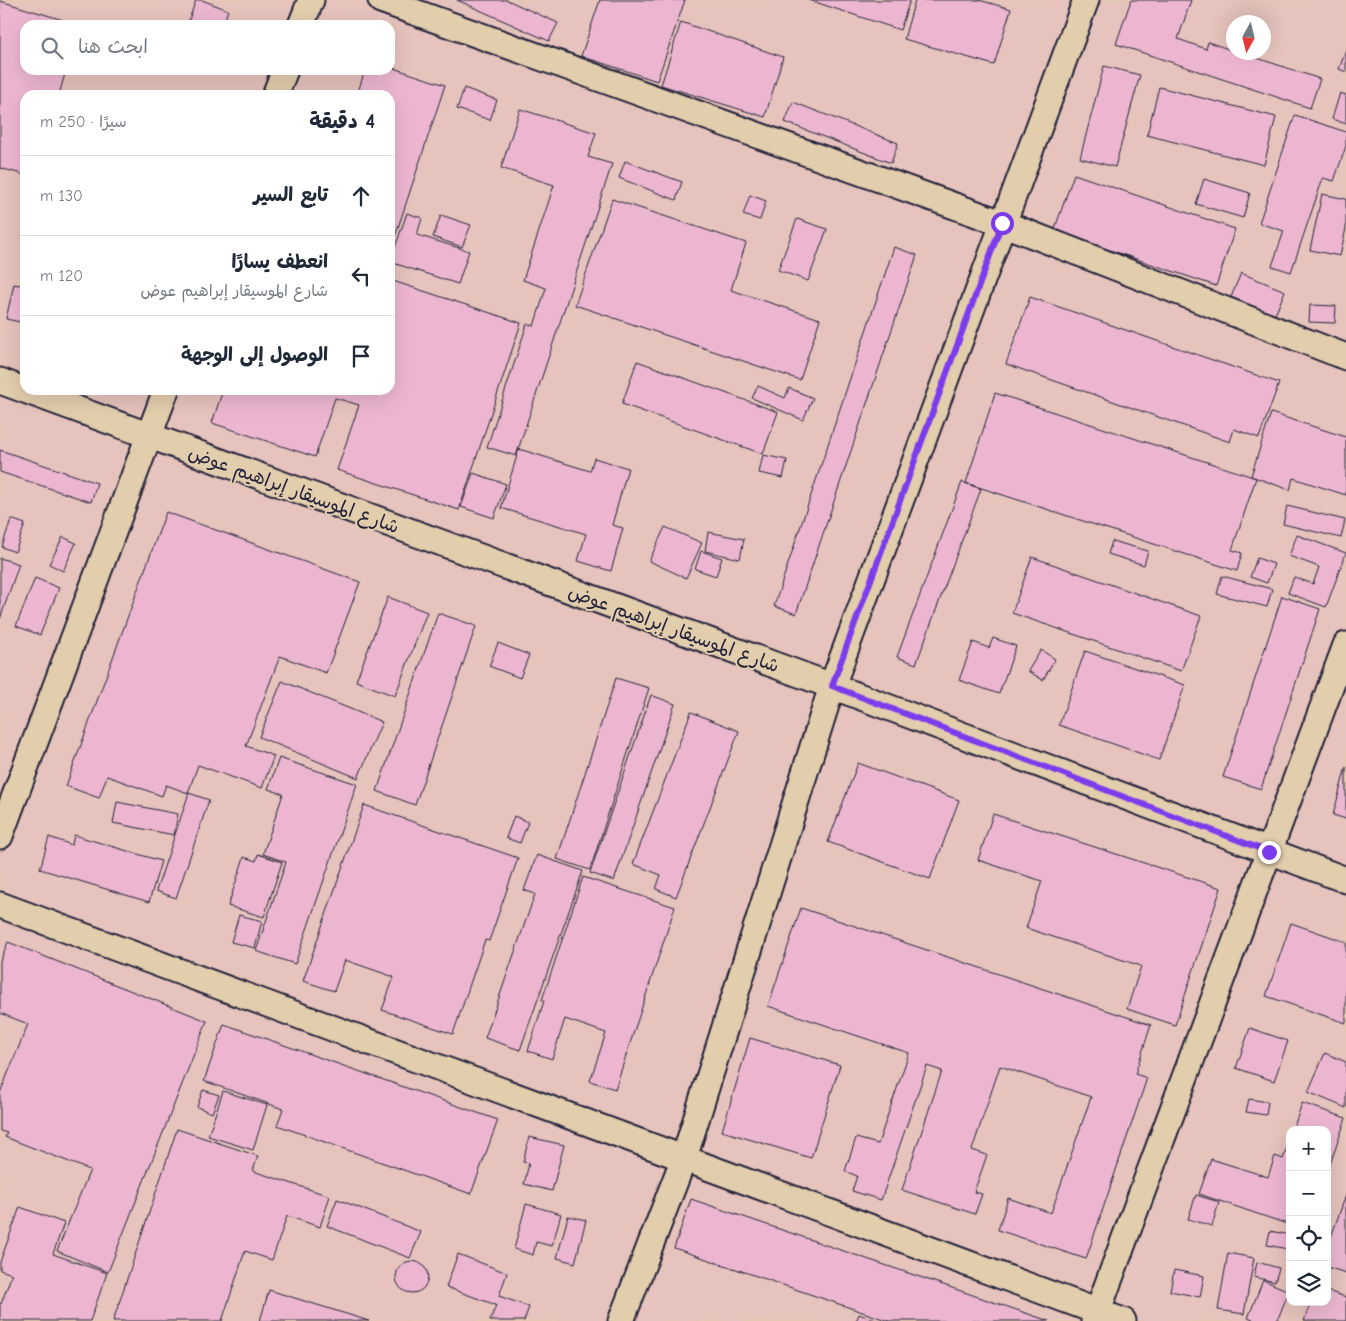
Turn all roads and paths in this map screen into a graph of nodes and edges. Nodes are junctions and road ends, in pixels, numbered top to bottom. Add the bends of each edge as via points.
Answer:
1 (311, 0) edge
2 (381, 0) edge
3 (1086, 0) edge
4 (304, 20) edge
5 (283, 75) edge
6 (278, 90) edge
7 (1002, 223) junction
8 (1346, 357) edge
9 (0, 381) edge
10 (20, 388) edge
11 (38, 395) edge
12 (164, 395) edge
13 (149, 436) junction
14 (1346, 645) edge
15 (832, 686) junction
16 (0, 836) edge
17 (1269, 852) junction
18 (1346, 880) edge
19 (0, 906) edge
20 (684, 1158) junction
21 (1096, 1316) edge
22 (621, 1321) edge
23 (1123, 1321) edge

1 - 4 street
2 - 7 street
3 - 7 street
5 - 6 street
7 - 8 street
7 - 15 street
9 - 10 street, شارع الموسيقار إبراهيم عوض
11 - 13 street, شارع الموسيقار إبراهيم عوض
12 - 13 street
13 - 15 street, شارع الموسيقار إبراهيم عوض
13 - 16 street
14 - 17 street
15 - 17 street, شارع الموسيقار إبراهيم عوض
15 - 20 street
17 - 18 street, شارع الموسيقار إبراهيم عوض
17 - 21 street
19 - 20 street
20 - 21 street
20 - 22 street
21 - 23 street

